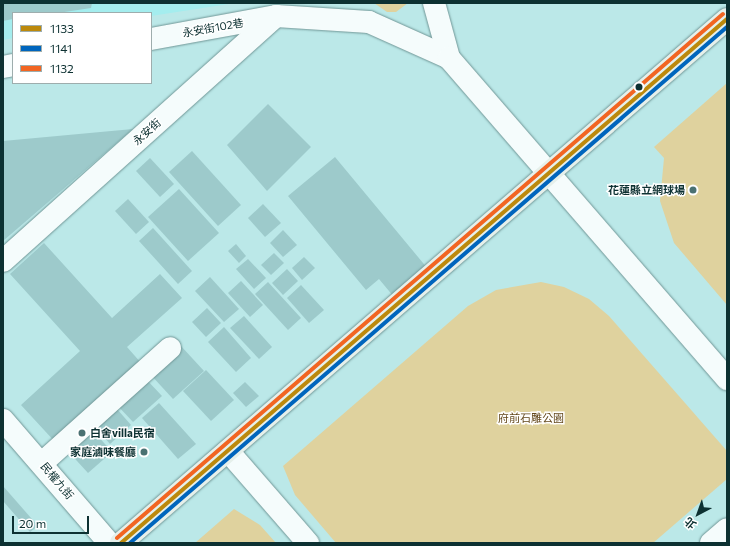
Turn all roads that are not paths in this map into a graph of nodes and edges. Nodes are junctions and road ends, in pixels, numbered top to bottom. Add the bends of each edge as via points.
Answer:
1 (434, 3) edge
2 (283, 10) edge
3 (727, 19) edge
4 (152, 40) edge
5 (449, 58) junction
6 (549, 174) junction
7 (3, 261) edge
8 (170, 348) dead end
9 (727, 379) edge
10 (3, 420) edge
11 (228, 451) junction
12 (42, 463) junction
13 (727, 529) edge
14 (109, 543) edge
15 (121, 543) edge
16 (308, 543) edge
17 (710, 543) edge

1 - 5 street
2 - 4 street, 永安街102巷
2 - 5 street, 永安街102巷 via 369,22
2 - 7 street, 永安街
3 - 6 main road
5 - 6 street
6 - 9 street
6 - 11 main road
8 - 12 street
10 - 12 street, 民權九街
11 - 15 main road
11 - 16 street
12 - 14 street, 民權九街
13 - 17 street

